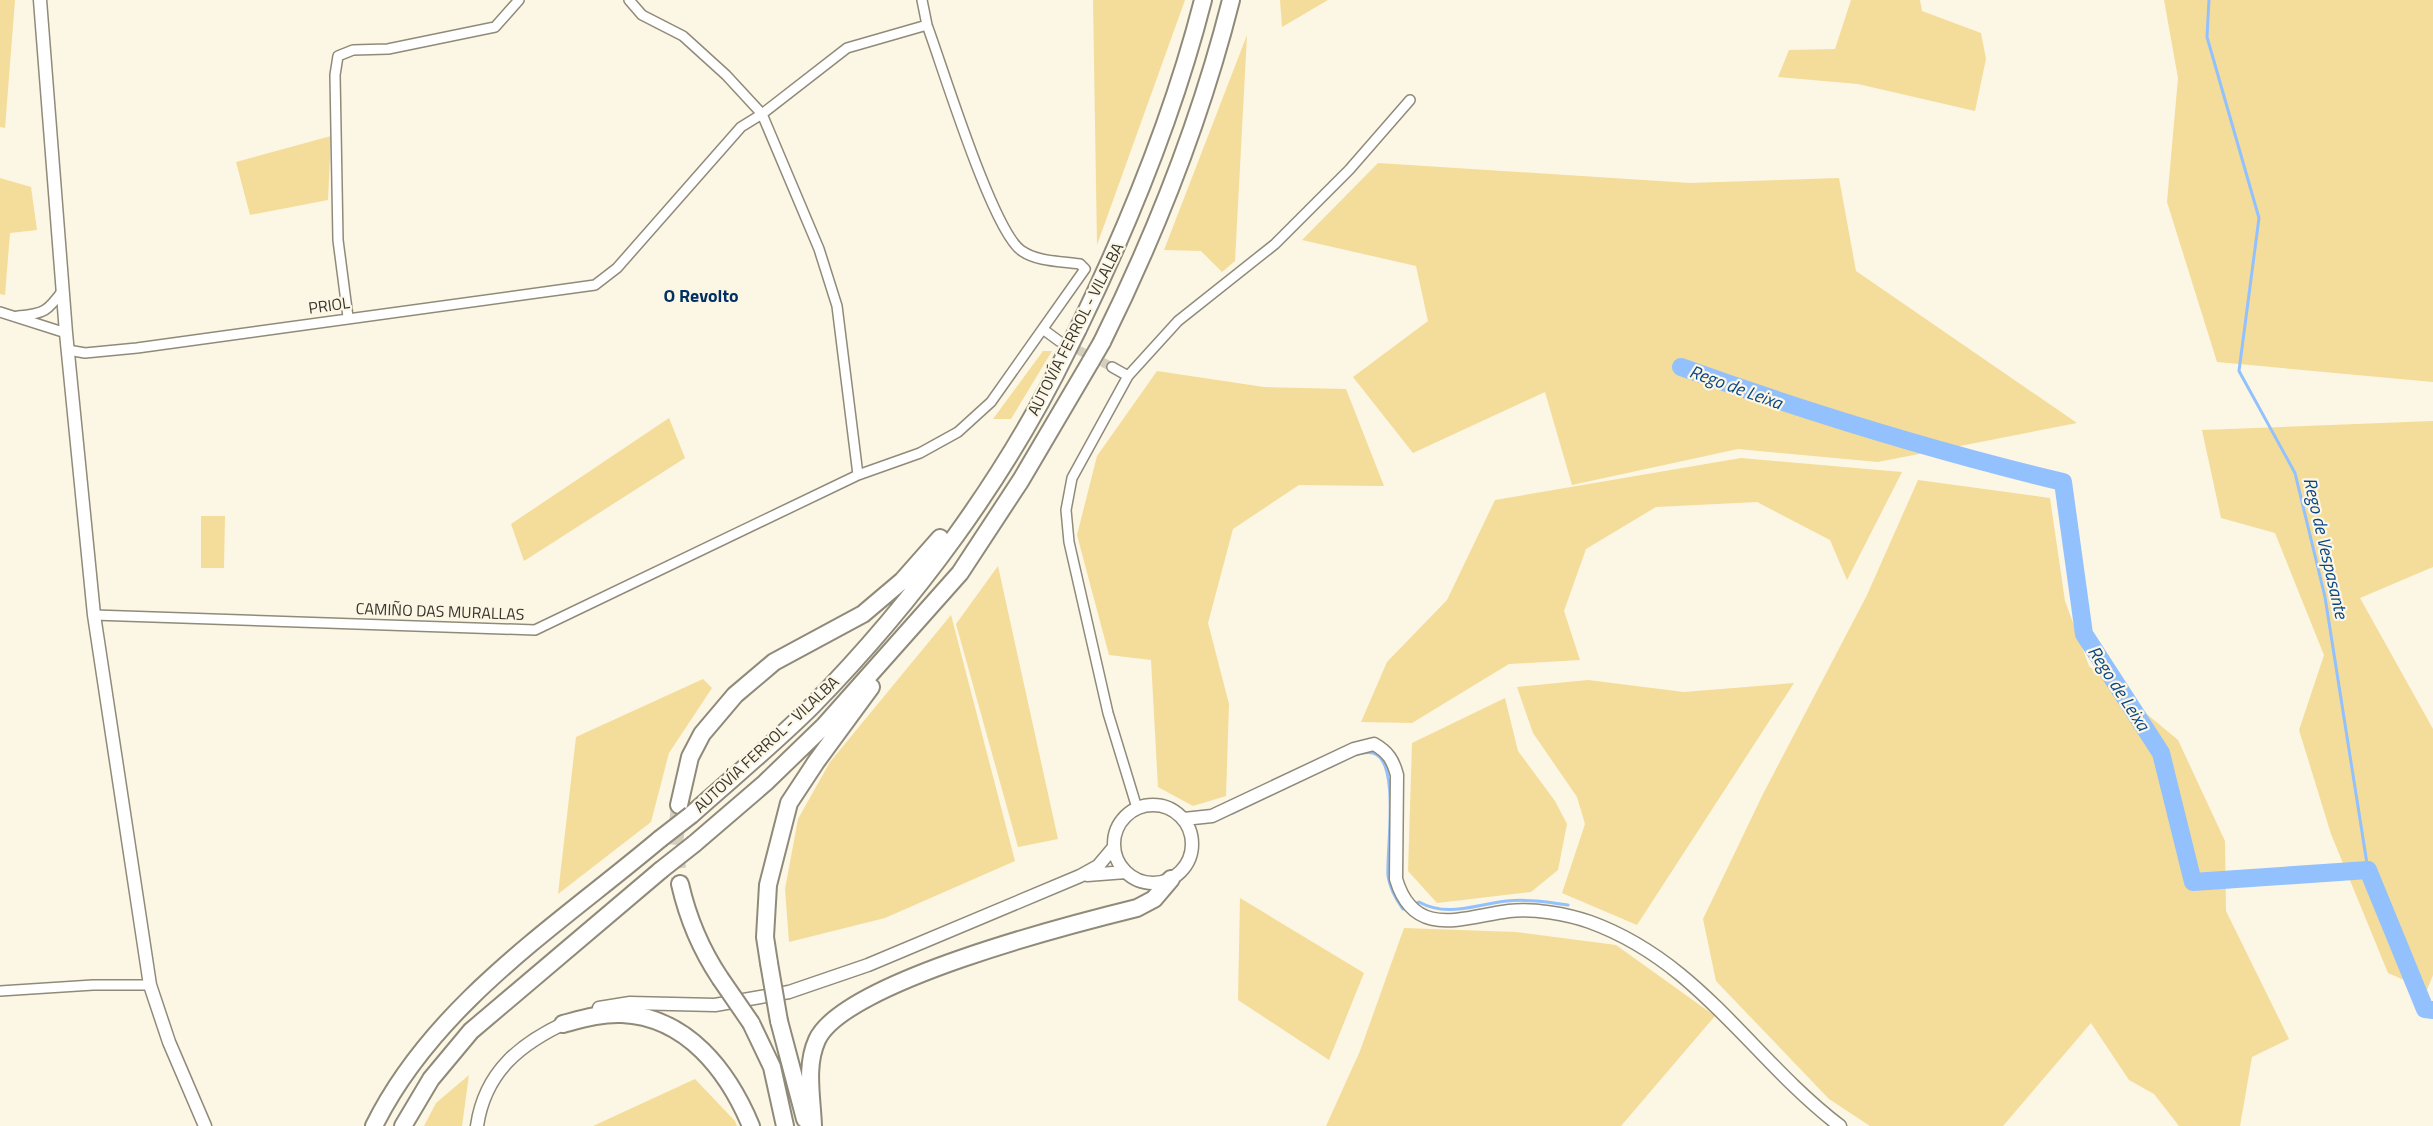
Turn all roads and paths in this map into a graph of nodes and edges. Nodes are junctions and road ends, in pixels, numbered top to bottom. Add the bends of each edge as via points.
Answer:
1 (40, 0) edge
2 (519, 0) edge
3 (922, 0) edge
4 (1203, 0) edge
5 (1232, 0) edge
6 (632, 1) edge
7 (927, 25) junction
8 (1410, 100) dead end
9 (762, 114) junction
10 (63, 290) junction
11 (0, 312) edge
12 (36, 314) junction
13 (13, 317) junction
14 (348, 317) junction
15 (66, 327) junction
16 (1044, 330) junction
17 (1063, 345) junction
18 (68, 350) junction
19 (1112, 367) tunnel mouth
20 (1128, 376) junction
21 (858, 475) junction
22 (971, 513) junction
23 (94, 615) junction
24 (916, 623) junction
25 (1137, 808) junction
26 (685, 810) junction
27 (1212, 816) junction
28 (1184, 819) junction
29 (1193, 844) junction
30 (1114, 847) junction
31 (1126, 872) junction
32 (1080, 876) junction
33 (1172, 879) junction
34 (680, 884) tunnel mouth
35 (150, 985) junction
36 (0, 991) edge
37 (563, 1024) junction
38 (205, 1126) edge
39 (374, 1126) edge
40 (403, 1126) edge
41 (477, 1126) edge
42 (751, 1126) edge
43 (785, 1126) edge
44 (806, 1126) edge
45 (813, 1126) edge
46 (1840, 1126) edge

1 - 10 street
2 - 14 street via 495,27 388,49 353,50 338,56 338,240
3 - 7 street
4 - 17 highway, AUTOVÍA FERROL - VILALBA, bridge via 1148,170 1114,255 1078,329
5 - 24 highway, AUTOVÍA FERROL - VILALBA, bridge via 1176,177 1136,273 1091,361 1021,480 960,573
6 - 9 street via 642,15 683,36
7 - 9 street via 847,48
7 - 16 street, CAMIÑO DAS MURALLAS via 1005,234 1020,250 1035,258 1080,264 1085,269
8 - 20 street via 1349,170 1275,244 1178,321
9 - 14 street, PRIOL via 741,127 617,268 595,285
9 - 21 street via 819,249 837,306
10 - 12 street via 50,309
10 - 15 street
11 - 13 street
12 - 13 street
12 - 15 street via 53,314
13 - 15 street
14 - 18 street, PRIOL via 137,348 85,353
15 - 18 street
16 - 17 street
16 - 21 street, CAMIÑO DAS MURALLAS via 991,402 958,432 920,453
17 - 22 highway, AUTOVÍA FERROL - VILALBA via 1046,393
18 - 23 street
19 - 20 street
20 - 25 street via 1072,478 1066,510 1069,542 1108,713
21 - 23 street, CAMIÑO DAS MURALLAS via 535,630
22 - 26 highway, AUTOVÍA FERROL - VILALBA via 870,644 811,706
22 - 26 highway via 863,614 774,662 735,695 702,734 690,757
23 - 35 street
24 - 40 highway, AUTOVÍA FERROL - VILALBA, bridge via 824,726 765,783 471,1031 431,1079
24 - 44 highway, bridge via 789,803 768,885 765,937 769,963 779,1021
25 - 28 street via 1162,805
25 - 30 street via 1120,824
26 - 39 highway, AUTOVÍA FERROL - VILALBA, bridge via 660,839 529,945 470,999 400,1077
27 - 28 street
27 - 29 street
27 - 46 street via 1354,749 1374,744 1393,761 1397,775 1396,879 1400,895 1410,907 1423,917 1457,921 1511,910 1544,912 1587,921 1626,936 1669,963 1715,1004 1765,1059
28 - 29 street
29 - 33 street via 1184,868
30 - 31 street
30 - 32 street via 1098,866
31 - 32 street
31 - 33 street via 1148,883
32 - 37 street via 868,965 789,992 715,1005 630,1003 598,1008
33 - 45 highway via 1154,899 1137,908 939,967 843,1010 817,1040 810,1061
34 - 43 highway, bridge via 696,938 751,1023 772,1067
35 - 36 street
35 - 38 street via 169,1042
37 - 41 street via 521,1047 501,1069 480,1104
37 - 42 highway via 622,1014 665,1023 722,1069

